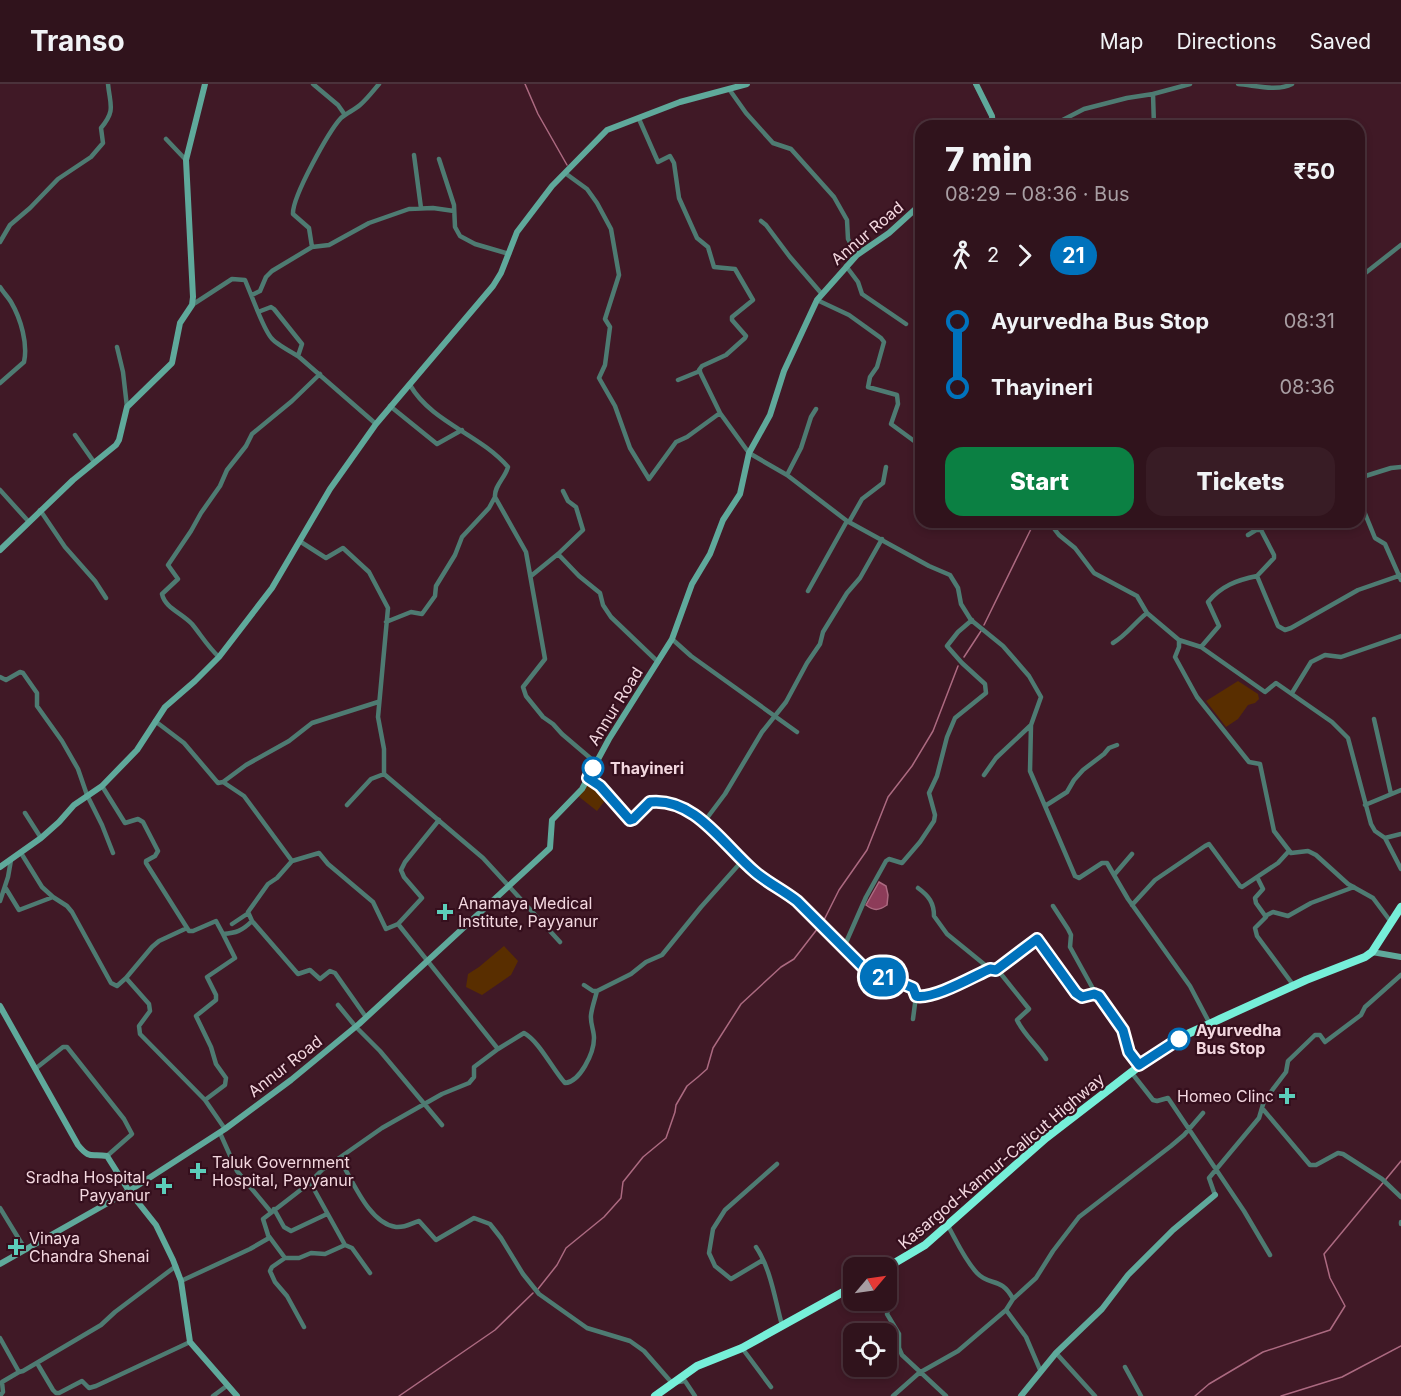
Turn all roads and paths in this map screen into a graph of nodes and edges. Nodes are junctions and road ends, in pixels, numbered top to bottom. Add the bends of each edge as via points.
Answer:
1 (108, 84) edge
2 (205, 84) edge
3 (313, 84) edge
4 (379, 84) edge
5 (747, 84) edge
6 (976, 84) edge
7 (1190, 84) edge
8 (1238, 84) edge
9 (1292, 84) edge
10 (729, 89) junction
11 (1153, 94) junction
12 (345, 116) junction
13 (639, 119) junction
14 (992, 120) edge
15 (1063, 120) edge
16 (1154, 120) edge
17 (166, 139) dead end
18 (414, 155) dead end
19 (439, 159) dead end
20 (186, 160) junction
21 (565, 173) junction
22 (421, 207) junction
23 (915, 210) edge
24 (454, 211) junction
25 (761, 221) dead end
26 (0, 242) edge
27 (1401, 245) edge
28 (312, 247) junction
29 (509, 254) junction
30 (857, 255) junction
31 (846, 266) junction
32 (1365, 273) edge
33 (0, 287) edge
34 (822, 293) junction
35 (252, 295) junction
36 (817, 300) junction
37 (192, 305) junction
38 (258, 312) junction
39 (906, 324) dead end
40 (117, 347) dead end
41 (298, 356) junction
42 (700, 371) junction
43 (320, 374) junction
44 (678, 380) dead end
45 (0, 382) edge
46 (410, 385) junction
47 (127, 406) junction
48 (390, 406) junction
49 (816, 409) dead end
50 (720, 413) junction
51 (376, 424) junction
52 (462, 430) junction
53 (75, 435) dead end
54 (915, 442) edge
55 (749, 453) junction
56 (94, 462) junction
57 (886, 467) dead end
58 (1401, 467) edge
59 (787, 475) junction
60 (1365, 476) edge
61 (0, 489) edge
62 (563, 491) dead end
63 (495, 497) junction
64 (40, 510) junction
65 (1365, 514) edge
66 (29, 522) junction
67 (848, 522) junction
68 (1054, 528) edge
69 (1248, 535) dead end
70 (882, 539) junction
71 (301, 542) junction
72 (0, 550) edge
73 (558, 554) junction
74 (531, 576) junction
75 (1257, 576) junction
76 (1400, 577) edge
77 (808, 591) dead end
78 (106, 598) dead end
79 (1147, 613) junction
80 (972, 620) junction
81 (386, 622) junction
82 (1401, 636) edge
83 (672, 639) junction
84 (1179, 639) junction
85 (1113, 643) dead end
86 (1201, 647) junction
87 (219, 657) junction
88 (658, 662) junction
89 (0, 677) edge
90 (1292, 693) junction
91 (378, 702) junction
92 (776, 716) junction
93 (1374, 719) dead end
94 (155, 721) junction
95 (1031, 725) junction
96 (796, 732) dead end
97 (1116, 745) dead end
98 (596, 762) junction
99 (384, 774) junction
100 (984, 775) dead end
101 (588, 778) junction
102 (223, 782) junction
103 (102, 786) junction
104 (1401, 790) edge
105 (1391, 794) junction
106 (87, 795) junction
107 (347, 805) dead end
108 (1365, 805) junction
109 (1045, 806) junction
110 (25, 813) dead end
111 (439, 820) junction
112 (704, 822) junction
113 (1401, 834) edge
114 (41, 838) junction
115 (1385, 838) junction
116 (1289, 851) junction
117 (21, 853) junction
118 (113, 853) dead end
119 (1132, 854) dead end
120 (11, 860) junction
121 (292, 861) junction
122 (742, 861) junction
123 (0, 867) edge
124 (1401, 869) edge
125 (1114, 875) junction
126 (1257, 877) junction
127 (1354, 886) junction
128 (6, 887) junction
129 (509, 887) junction
130 (918, 888) dead end
131 (52, 897) junction
132 (0, 901) edge
133 (1132, 905) junction
134 (1053, 906) dead end
135 (1401, 907) edge
136 (247, 914) junction
137 (1265, 916) junction
138 (252, 921) junction
139 (1391, 922) junction
140 (232, 924) dead end
141 (398, 924) junction
142 (187, 928) junction
143 (223, 934) junction
144 (560, 942) dead end
145 (844, 946) junction
146 (1372, 952) junction
147 (1401, 957) edge
148 (427, 961) junction
149 (990, 969) junction
150 (997, 969) junction
151 (1401, 975) edge
152 (126, 978) junction
153 (584, 985) dead end
154 (1294, 986) junction
155 (597, 991) junction
156 (916, 996) junction
157 (1097, 996) junction
158 (338, 1005) dead end
159 (0, 1006) edge
160 (366, 1017) junction
161 (913, 1019) dead end
162 (1210, 1024) junction
163 (356, 1027) junction
164 (498, 1049) junction
165 (1046, 1059) dead end
166 (1139, 1065) junction
167 (35, 1069) junction
168 (1131, 1072) junction
169 (205, 1100) junction
170 (426, 1105) junction
171 (1262, 1108) junction
172 (1203, 1113) dead end
173 (442, 1125) dead end
174 (1188, 1130) junction
175 (222, 1131) junction
176 (107, 1156) junction
177 (339, 1158) junction
178 (777, 1164) dead end
179 (1216, 1169) junction
180 (310, 1182) junction
181 (129, 1191) junction
182 (1215, 1195) joint
183 (1401, 1197) edge
184 (0, 1208) edge
185 (272, 1210) junction
186 (327, 1214) junction
187 (947, 1224) junction
188 (268, 1235) junction
189 (345, 1245) junction
190 (756, 1247) dead end
191 (25, 1249) junction
192 (1270, 1255) dead end
193 (285, 1258) junction
194 (763, 1260) junction
195 (897, 1262) edge
196 (0, 1264) edge
197 (176, 1266) junction
198 (370, 1273) dead end
199 (182, 1281) junction
200 (843, 1292) edge
201 (1013, 1299) junction
202 (887, 1311) edge
203 (1006, 1311) junction
204 (782, 1325) junction
205 (304, 1327) dead end
206 (0, 1338) edge
207 (190, 1342) junction
208 (742, 1348) junction
209 (1056, 1353) junction
210 (37, 1363) junction
211 (1125, 1367) dead end
212 (19, 1372) junction
213 (1041, 1372) junction
214 (919, 1373) junction
215 (672, 1383) junction
216 (228, 1384) junction
217 (771, 1387) dead end
218 (0, 1396) edge
219 (213, 1396) edge
220 (237, 1396) edge
221 (655, 1396) edge
222 (695, 1396) edge
223 (893, 1396) edge
224 (946, 1396) edge
225 (1021, 1396) edge
226 (1095, 1396) edge
227 (1141, 1396) edge

1 - 26 street via 113,106 101,128 103,142 91,157 58,179 10,225
2 - 20 main road
3 - 12 street
4 - 12 street
5 - 10 main road
6 - 14 main road
7 - 11 street
8 - 9 street via 1273,88
10 - 13 main road via 680,102
10 - 30 street via 773,143 791,149 834,197 847,220 848,239
11 - 15 street via 1084,109
11 - 16 street
12 - 28 street via 313,163 293,209 293,214 309,228
13 - 21 main road via 608,130
13 - 42 street via 658,162 670,156 674,163 679,198 697,238 708,247 712,265 735,269 753,300 732,317 745,338
17 - 20 street
18 - 22 street
19 - 24 street
20 - 37 main road
21 - 29 main road via 517,231
21 - 50 street via 587,189 611,230 618,275 605,319 610,327 599,378 615,406 630,448 649,479 676,442
22 - 24 street
22 - 28 street via 369,223 329,245
23 - 30 main road, Annur Road via 890,233
24 - 29 street via 460,236
25 - 34 street
27 - 32 street
28 - 35 street via 272,271 260,291
29 - 46 main road via 493,286
30 - 31 main road, Annur Road
31 - 34 main road, Annur Road
31 - 39 street via 862,294
33 - 45 street via 22,330 25,351 24,362
34 - 36 main road, Annur Road
35 - 37 street via 245,280 232,279
35 - 38 street
36 - 54 street via 849,315 884,342 867,384 897,395 891,424
36 - 55 main road, Annur Road via 784,371 770,415
37 - 47 main road via 180,323 172,363
38 - 41 street via 273,342
38 - 41 street via 274,309 302,344
40 - 47 street
41 - 43 street
42 - 44 street
42 - 50 street
43 - 51 street
43 - 87 street via 252,434 168,565 178,579 162,594 164,602 191,622
46 - 48 main road
46 - 52 street via 417,398
47 - 56 main road via 119,440
48 - 51 main road
48 - 52 street via 437,444
49 - 59 street
50 - 55 street
51 - 71 main road via 330,489
52 - 63 street via 508,467
53 - 56 street
55 - 59 street
55 - 83 main road, Annur Road via 740,494 692,584
56 - 64 main road
57 - 67 street via 883,483 862,499
58 - 60 street
59 - 67 street
61 - 66 street
62 - 73 street via 576,507 583,530
63 - 74 street via 521,541
63 - 81 street via 462,537 436,586 435,596 422,614 411,612
64 - 66 main road
64 - 78 street
65 - 76 street via 1375,538 1385,544
66 - 72 main road
67 - 70 street
67 - 77 street
68 - 79 street via 1094,573 1137,596
69 - 75 street via 1262,530 1274,555
70 - 80 street via 950,575
70 - 92 street
71 - 81 street via 326,558 343,548 363,566 388,608
71 - 87 main road via 272,588
73 - 74 street
73 - 88 street via 600,593 611,618
74 - 98 street via 544,658 523,687 526,696 543,717
75 - 76 street via 1278,626 1285,630 1358,590
75 - 86 street via 1230,584 1208,602 1219,626
79 - 84 street
79 - 85 street via 1126,636
80 - 95 street via 1003,646 1039,692 1041,697
80 - 145 street via 947,646 985,684 986,693 959,713 951,725 937,776 928,793 935,815 933,825 902,863 886,861
81 - 91 street
82 - 90 street via 1341,657 1325,655 1311,662
83 - 88 main road, Annur Road
83 - 92 street
84 - 86 street
84 - 116 street via 1174,657 1197,697 1249,762 1260,764 1274,831
86 - 90 street via 1265,692 1276,683
87 - 94 main road
88 - 98 main road, Annur Road
89 - 106 street via 6,680 20,672 27,676 37,693 37,706 78,769
90 - 108 street via 1348,738
91 - 99 street
91 - 102 street via 312,723
92 - 96 street
92 - 112 street
93 - 105 street
94 - 102 street via 184,742 218,783
94 - 103 main road via 137,750
95 - 100 street
95 - 109 street via 1030,771
97 - 109 street via 1083,770 1067,792
98 - 101 main road, Annur Road
99 - 107 street via 371,779
99 - 111 street
101 - 112 street via 630,820 656,801 682,807
101 - 129 main road, Annur Road via 552,820 550,848
102 - 121 street via 244,796
103 - 106 main road
103 - 142 street via 125,823 138,819 143,822 158,851 146,863
104 - 105 street
105 - 108 street
106 - 114 main road
106 - 118 street
108 - 115 street via 1373,828
109 - 125 street via 1075,876 1079,878 1102,863 1107,863
110 - 114 street
111 - 129 street via 492,866
111 - 141 street via 401,870 422,898
112 - 122 street
113 - 115 street
114 - 117 main road
115 - 124 street
116 - 126 street
116 - 127 street via 1316,855
117 - 120 main road
117 - 131 street
119 - 125 street
120 - 123 main road
120 - 128 street
121 - 136 street via 268,884
121 - 141 street via 319,853 373,902 386,929
122 - 145 street via 797,901
122 - 155 street via 662,955
125 - 133 street
126 - 133 street via 1240,886 1209,844 1155,880
126 - 137 street via 1263,889 1255,898 1256,903
127 - 137 street via 1288,916 1273,912
127 - 139 street via 1373,898
128 - 131 street via 21,910
128 - 132 street
129 - 144 street
129 - 148 main road, Annur Road
130 - 149 street via 927,894 934,906 934,916 948,933
131 - 152 street via 72,912 111,982 117,986
133 - 162 street via 1190,986
134 - 157 street via 1071,935 1070,947
135 - 139 highway
136 - 138 street
136 - 140 street
137 - 154 street via 1255,928 1257,936
138 - 143 street via 240,931
138 - 160 street via 298,974 310,970 320,979 330,971 335,973
139 - 146 highway
141 - 148 street
142 - 143 street via 193,931 216,921
142 - 152 street via 159,941
143 - 169 street via 235,958 207,977 216,1000 196,1016 226,1081
145 - 156 street via 870,974 913,988
146 - 147 main road
146 - 154 highway, Kasargod-Kannur-Calicut Highway
148 - 160 main road, Annur Road
148 - 164 street
149 - 150 street
149 - 156 street via 945,990
150 - 157 street via 1037,939 1076,993 1082,997
150 - 165 street via 1029,1009 1017,1020
151 - 171 street via 1352,1022 1325,1041 1315,1035 1295,1054
152 - 169 street via 150,1008 139,1026 140,1034
153 - 155 street
154 - 162 highway, Kasargod-Kannur-Calicut Highway
155 - 164 street via 591,1016 593,1047 575,1080 565,1083 524,1033
156 - 161 street
157 - 166 street via 1123,1030 1129,1052
158 - 163 street
159 - 167 main road
160 - 163 main road, Annur Road
162 - 166 highway, Kasargod-Kannur-Calicut Highway
163 - 170 street
163 - 175 main road, Annur Road
164 - 170 street via 474,1067 469,1083
166 - 168 highway, Kasargod-Kannur-Calicut Highway
167 - 176 main road via 85,1154
167 - 176 street via 67,1047 132,1134
168 - 174 street via 1153,1100 1168,1098
168 - 187 highway, Kasargod-Kannur-Calicut Highway via 1046,1138
169 - 175 street
170 - 173 street
170 - 177 street via 382,1128
171 - 179 street via 1259,1118
171 - 183 street via 1310,1165 1316,1166 1340,1153 1384,1180
172 - 174 street
174 - 179 street
174 - 201 street via 1078,1217 1036,1278
175 - 181 main road, Annur Road
175 - 185 street via 237,1171
176 - 181 main road
177 - 180 street
177 - 215 street via 365,1205 395,1227 420,1221 436,1240 474,1218 490,1224 539,1294 587,1328 630,1341
178 - 194 street via 725,1210 712,1229 709,1253 715,1266 731,1279
179 - 182 street via 1209,1178
179 - 192 street
180 - 185 street
180 - 186 street
181 - 191 main road, Annur Road
181 - 197 main road via 156,1225
182 - 209 main road via 1173,1230 1128,1275 1102,1309
184 - 191 street
185 - 186 street via 291,1231
185 - 188 street via 263,1220
186 - 189 street
187 - 195 highway, Kasargod-Kannur-Calicut Highway via 925,1245
187 - 201 street via 979,1275 1004,1286
188 - 193 street
188 - 199 street via 250,1249
189 - 193 street via 325,1254
189 - 198 street via 352,1248
190 - 194 street
191 - 196 main road, Annur Road
193 - 205 street via 270,1271
194 - 204 street
197 - 199 main road
197 - 210 street via 101,1325
199 - 207 main road
200 - 204 highway
201 - 203 street
202 - 214 street via 900,1334 902,1355
203 - 213 street via 1026,1337
203 - 214 street via 958,1351
204 - 208 highway
206 - 212 street
207 - 210 street via 96,1386 89,1388 82,1381 56,1393
207 - 216 main road
208 - 215 highway via 697,1366
208 - 217 street
209 - 213 main road
209 - 226 street
210 - 212 street
211 - 227 street
212 - 218 street via 3,1382
213 - 225 main road
214 - 223 street
214 - 224 street
215 - 221 highway
215 - 222 street via 685,1381
216 - 219 street
216 - 220 main road

